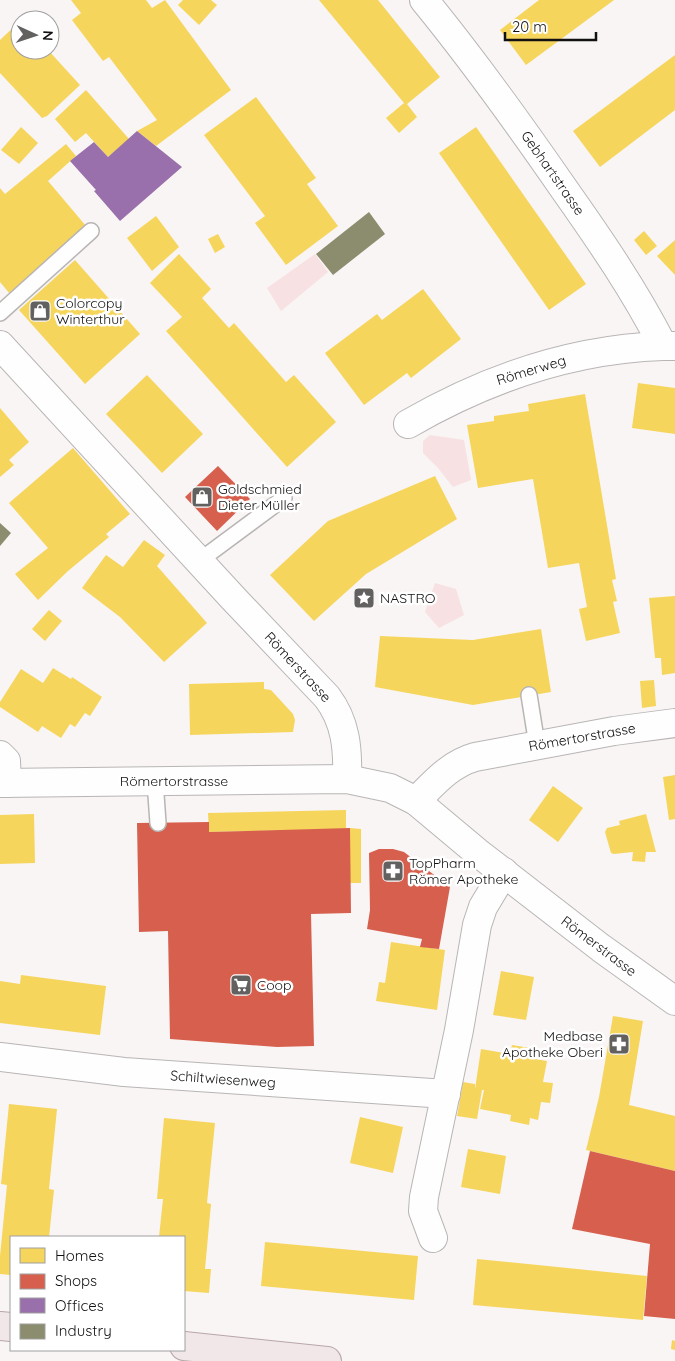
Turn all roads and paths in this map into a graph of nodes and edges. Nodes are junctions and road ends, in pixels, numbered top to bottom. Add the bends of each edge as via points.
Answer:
1 (424, 0) edge
2 (91, 231) dead end
3 (0, 313) edge
4 (0, 345) edge
5 (669, 346) edge
6 (408, 424) dead end
7 (284, 498) dead end
8 (199, 561) junction
9 (529, 695) dead end
10 (675, 723) edge
11 (537, 745) junction
12 (0, 755) edge
13 (348, 779) junction
14 (155, 781) junction
15 (3, 783) edge
16 (416, 801) junction
17 (158, 823) dead end
18 (504, 872) junction
19 (675, 1001) edge
20 (0, 1057) edge
21 (446, 1094) junction
22 (433, 1238) dead end
23 (185, 1346) edge
24 (327, 1361) edge

1 - 5 street, Gebhartstrasse via 495,90
2 - 3 lane
4 - 8 street, Römerstrasse
5 - 6 street, Römerweg via 595,353 522,371 464,394
7 - 8 lane
8 - 13 street, Römerstrasse via 334,706 344,731
9 - 11 lane
10 - 11 street, Römertorstrasse
11 - 16 street, Römertorstrasse via 462,760
12 - 15 street via 6,761
13 - 14 street, Römertorstrasse
13 - 16 street, Römerstrasse via 390,788
14 - 15 street, Römertorstrasse
14 - 17 lane
16 - 18 street, Römerstrasse
18 - 19 street, Römerstrasse
18 - 21 street via 483,907 477,926
20 - 21 street, Schiltwiesenweg via 124,1072
21 - 22 street via 424,1198 424,1211
23 - 24 main road

